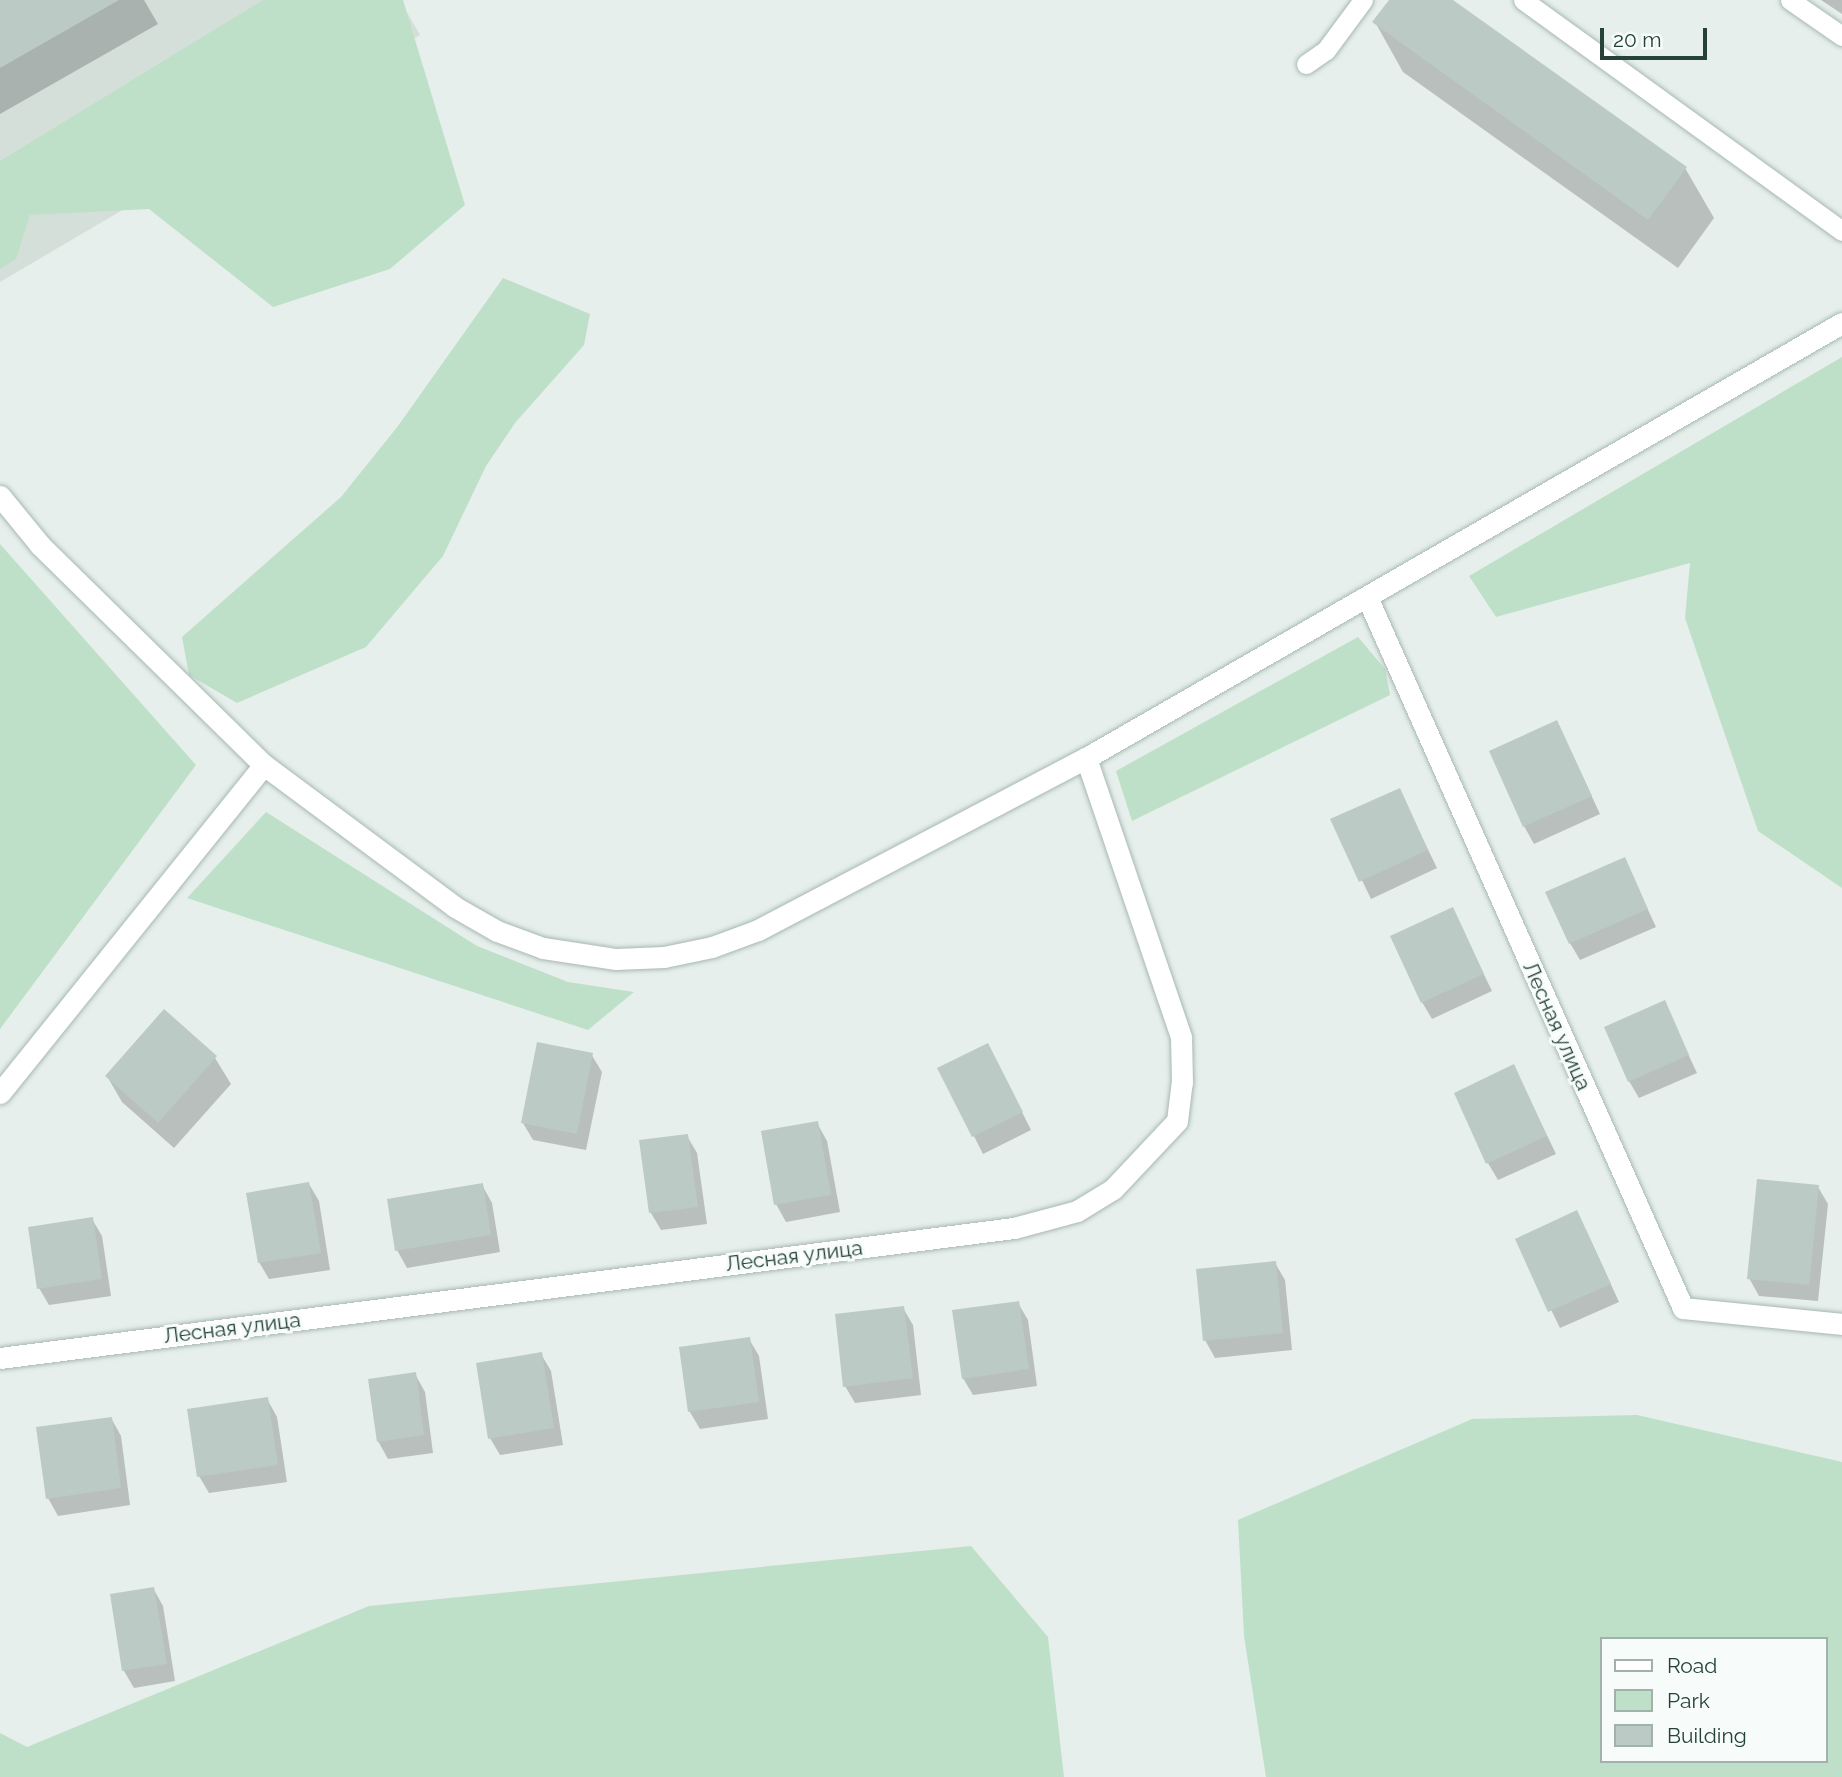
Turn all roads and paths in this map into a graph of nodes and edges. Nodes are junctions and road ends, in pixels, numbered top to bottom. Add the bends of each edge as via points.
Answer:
1 (1363, 0) edge
2 (1523, 0) edge
3 (1790, 0) edge
4 (1842, 36) edge
5 (1306, 64) dead end
6 (1842, 231) edge
7 (1842, 323) edge
8 (0, 496) edge
9 (1367, 597) junction
10 (1086, 758) junction
11 (264, 765) junction
12 (0, 1093) edge
13 (1842, 1324) edge
14 (0, 1358) edge

1 - 5 lane via 1326,50
2 - 6 lane
3 - 4 lane
7 - 9 street
8 - 11 street via 40,545
9 - 10 street
9 - 13 street, Лесная улица via 1682,1308
10 - 11 street via 758,930 712,947 640,959 591,957 543,948 475,920
10 - 14 street, Лесная улица via 1181,1037 1182,1083 1177,1121 1113,1189 1077,1211 1014,1227
11 - 12 street

